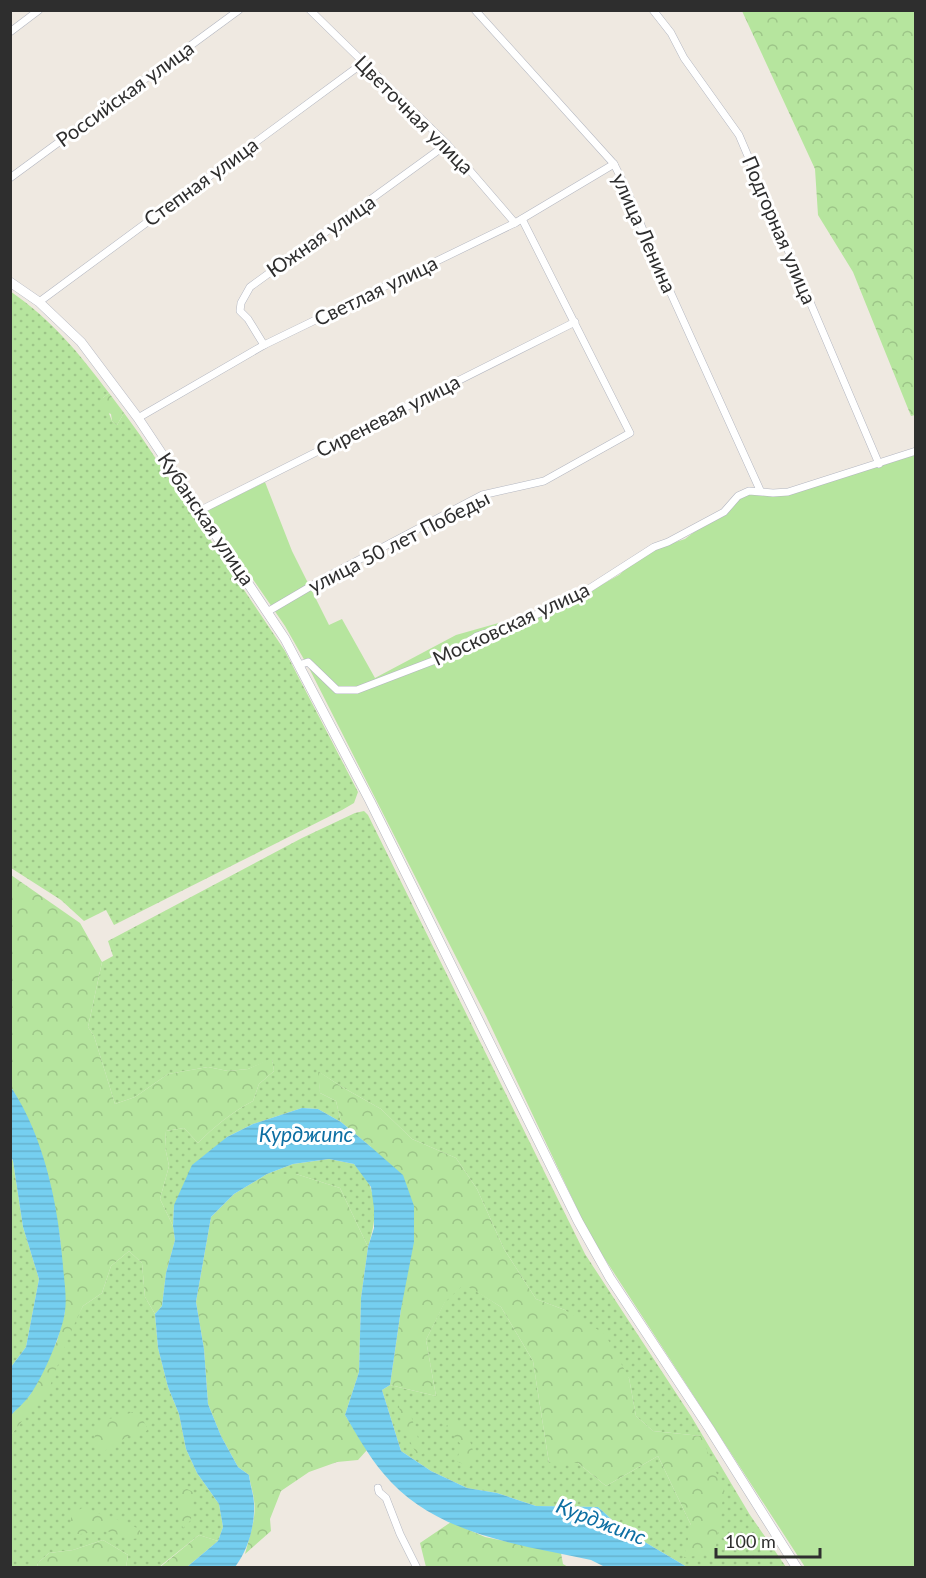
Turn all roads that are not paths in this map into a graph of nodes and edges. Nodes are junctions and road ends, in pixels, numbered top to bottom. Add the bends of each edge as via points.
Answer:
1 (39, 10) edge
2 (239, 10) edge
3 (310, 10) edge
4 (475, 10) edge
5 (653, 10) edge
6 (10, 32) edge
7 (363, 63) junction
8 (447, 144) junction
9 (614, 164) junction
10 (10, 178) edge
11 (518, 221) junction
12 (10, 282) edge
13 (39, 302) junction
14 (575, 322) junction
15 (264, 345) junction
16 (138, 418) junction
17 (630, 433) joint
18 (915, 451) edge
19 (879, 464) junction
20 (760, 490) junction
21 (201, 510) junction
22 (267, 612) junction
23 (299, 664) junction
24 (378, 1488) dead end
25 (417, 1568) edge
26 (797, 1568) edge

1 - 6 street
2 - 10 street, Российская улица
3 - 7 street, Цветочная улица
4 - 9 street, улица Ленина
5 - 19 street, Подгорная улица via 738,135
7 - 8 street, Цветочная улица
7 - 13 street, Степная улица
8 - 11 street, Цветочная улица
8 - 15 street, Южная улица via 250,287 240,311
9 - 11 street, Светлая улица
9 - 20 street, улица Ленина
11 - 14 street, Цветочная улица
11 - 15 street, Светлая улица
12 - 13 main road, Кубанская улица
13 - 16 main road, Кубанская улица via 81,342
14 - 17 street, Цветочная улица
14 - 21 street, Сиреневая улица
15 - 16 street, Светлая улица
16 - 21 main road, Кубанская улица
17 - 22 street, улица 50 лет Победы via 544,481 482,495
18 - 19 street
19 - 20 street via 788,492
20 - 23 street, Московская улица via 738,496 724,512 654,547 573,599 477,636 451,654 357,690 337,690 308,662
21 - 22 main road, Кубанская улица
22 - 23 main road, Кубанская улица
23 - 26 main road, Кубанская улица via 589,1240
24 - 25 street

